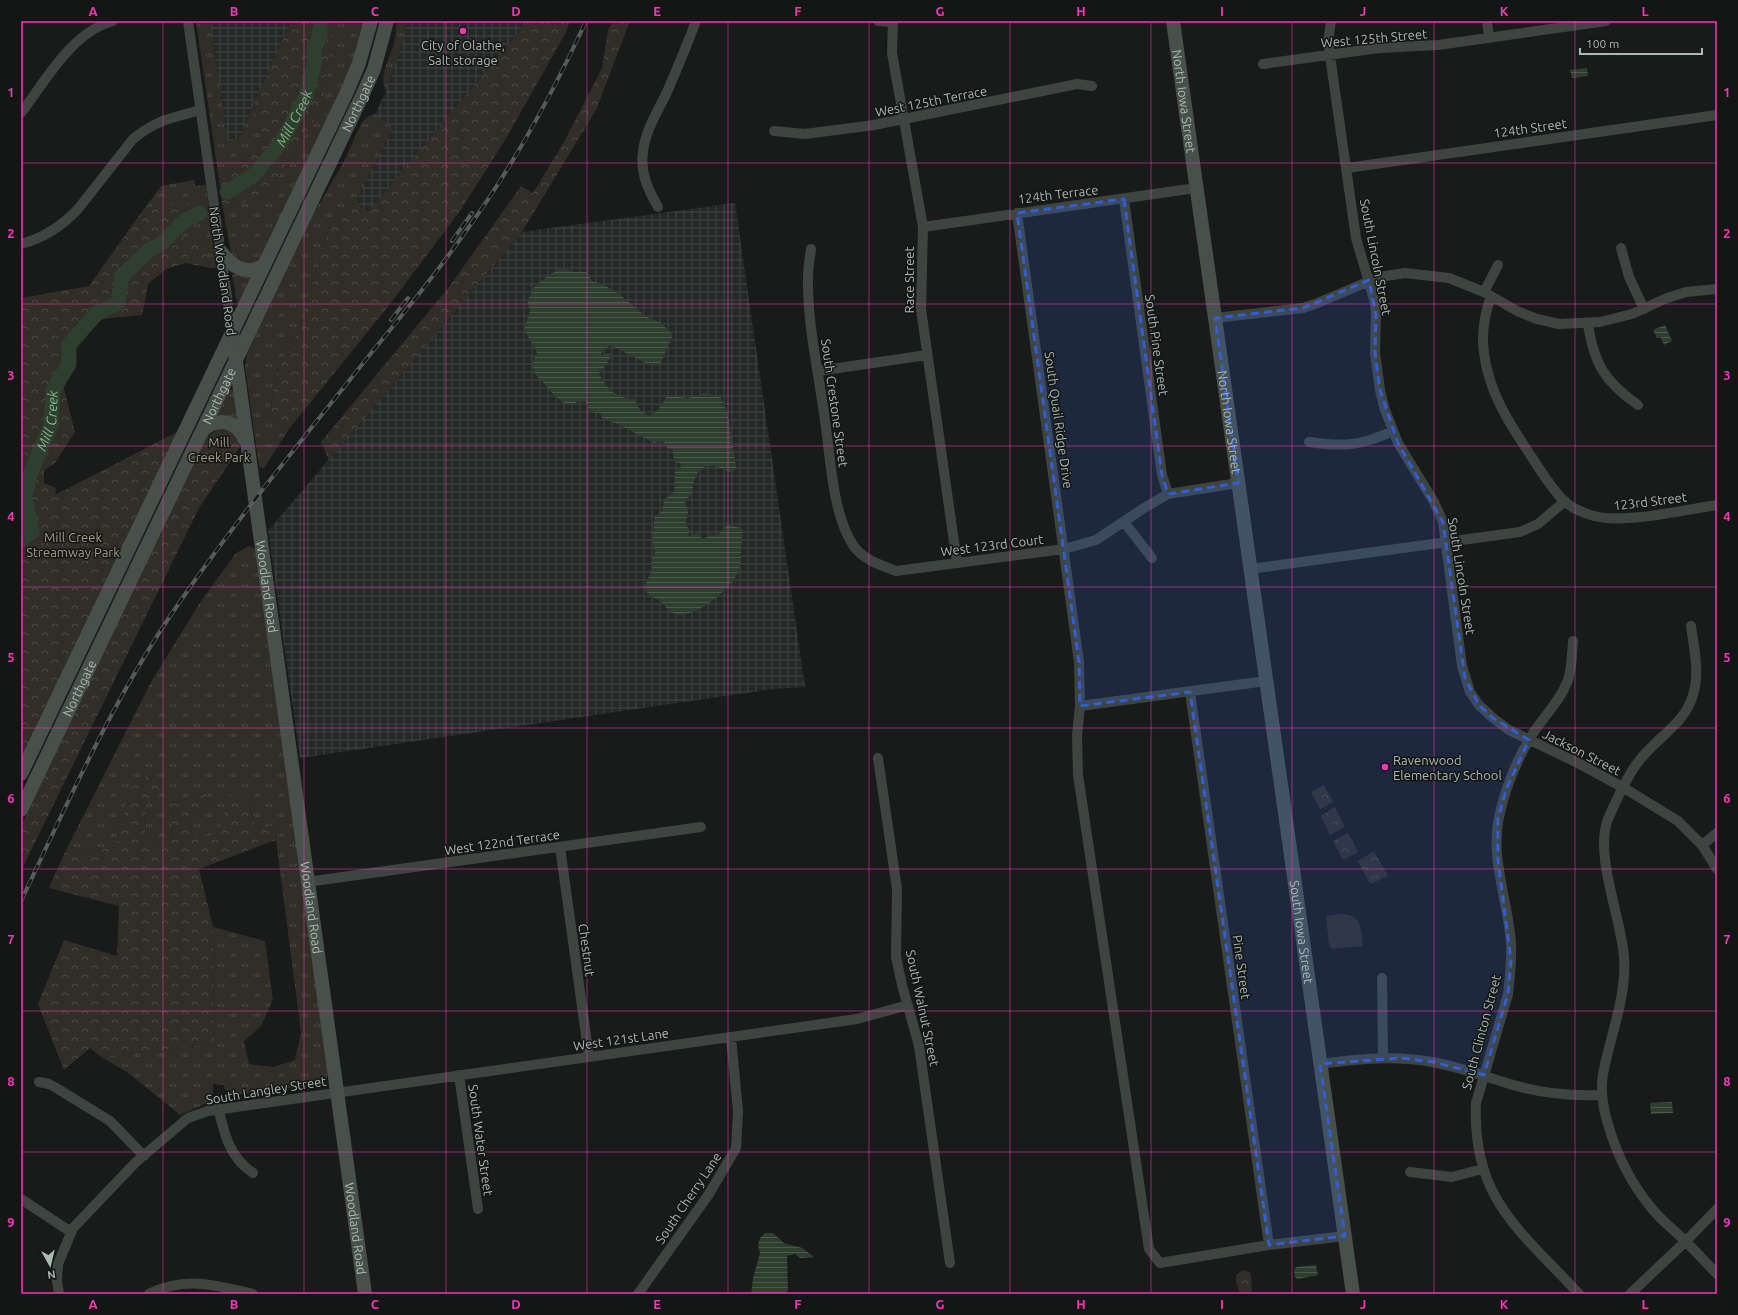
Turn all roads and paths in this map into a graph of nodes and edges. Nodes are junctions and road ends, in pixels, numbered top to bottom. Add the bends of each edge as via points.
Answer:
1 (112, 21) edge
2 (188, 21) edge
3 (371, 21) edge
4 (387, 21) edge
5 (696, 21) edge
6 (878, 21) edge
7 (1173, 21) edge
8 (1331, 21) edge
9 (1487, 21) edge
10 (1606, 21) edge
11 (893, 22) edge
12 (1489, 38) junction
13 (1330, 54) junction
14 (1263, 64) dead end
15 (1092, 86) dead end
16 (200, 110) junction
17 (21, 113) edge
18 (1717, 115) edge
19 (904, 119) junction
20 (774, 131) dead end
21 (1348, 168) junction
22 (1196, 188) junction
23 (1124, 199) junction
24 (658, 207) dead end
25 (1017, 213) junction
26 (923, 227) junction
27 (21, 244) edge
28 (1620, 248) dead end
29 (811, 249) dead end
30 (221, 252) junction
31 (264, 265) junction
32 (1498, 265) dead end
33 (1369, 280) junction
34 (1717, 289) edge
35 (1488, 294) junction
36 (1644, 309) junction
37 (1215, 318) junction
38 (1588, 324) junction
39 (232, 332) junction
40 (927, 355) junction
41 (236, 360) junction
42 (818, 371) junction
43 (1638, 405) dead end
44 (203, 430) junction
45 (1393, 431) junction
46 (246, 442) junction
47 (1309, 442) dead end
48 (1238, 483) junction
49 (1168, 494) junction
50 (1565, 501) junction
51 (1717, 505) edge
52 (258, 520) joint
53 (1124, 522) junction
54 (1446, 541) junction
55 (1064, 549) junction
56 (861, 554) joint
57 (1152, 558) dead end
58 (957, 563) junction
59 (1250, 569) junction
60 (1691, 626) dead end
61 (1573, 641) dead end
62 (1266, 681) junction
63 (1190, 692) junction
64 (1080, 706) junction
65 (1529, 740) junction
66 (878, 758) dead end
67 (21, 774) edge
68 (1623, 790) junction
69 (21, 810) edge
70 (701, 827) dead end
71 (1717, 833) edge
72 (1702, 845) junction
73 (560, 847) junction
74 (1717, 869) edge
75 (307, 882) junction
76 (1382, 978) dead end
77 (908, 1005) junction
78 (731, 1038) junction
79 (588, 1057) junction
80 (1382, 1058) junction
81 (1320, 1064) junction
82 (459, 1075) junction
83 (1484, 1075) junction
84 (39, 1082) dead end
85 (337, 1093) junction
86 (1602, 1094) junction
87 (218, 1108) junction
88 (144, 1156) junction
89 (1482, 1169) junction
90 (1410, 1172) dead end
91 (253, 1173) dead end
92 (21, 1199) edge
93 (478, 1209) dead end
94 (1717, 1209) edge
95 (71, 1232) junction
96 (1345, 1236) junction
97 (1686, 1242) junction
98 (1269, 1245) junction
99 (950, 1263) dead end
100 (1717, 1274) edge
101 (59, 1294) edge
102 (148, 1294) edge
103 (253, 1294) edge
104 (365, 1294) edge
105 (638, 1294) edge
106 (1353, 1294) edge
107 (1579, 1294) edge
108 (1630, 1294) edge

1 - 17 street via 96,27 69,49
2 - 16 street, North Woodland Road
3 - 31 main road, Northgate via 360,63
4 - 41 main road, Northgate via 374,69
5 - 24 street via 645,140 643,172 650,194
6 - 11 street
7 - 22 main road, North Iowa Street
8 - 13 street, South Lincoln Street via 1328,42
9 - 12 street
10 - 12 street, West 125th Street
11 - 19 street, Race Street via 892,53
12 - 13 street, West 125th Street
13 - 14 street, West 125th Street
13 - 21 street, South Lincoln Street
15 - 19 street, West 125th Terrace via 1076,84
16 - 27 street via 171,117 145,130 133,139 68,219 41,237
16 - 30 street, North Woodland Road
18 - 21 street, 124th Street
19 - 20 street, West 125th Terrace via 827,132 805,134
19 - 26 street, Race Street
21 - 33 street, South Lincoln Street via 1356,238
22 - 23 street, 124th Terrace
22 - 37 main road, North Iowa Street
23 - 25 street, 124th Terrace
23 - 49 street, South Pine Street via 1162,476
25 - 26 street, 124th Terrace
25 - 55 street, South Quail Ridge Drive
26 - 40 street, Race Street via 920,286
28 - 36 street
29 - 42 street, South Crestone Street via 808,276 810,321
30 - 31 main road via 240,269 253,270
30 - 39 street, North Woodland Road
31 - 39 main road, Northgate
32 - 35 street, 123rd Street
33 - 35 street via 1405,273 1428,275 1449,278
33 - 37 street via 1303,308
33 - 45 street, South Lincoln Street via 1376,315 1377,370 1385,410
34 - 36 street via 1686,292
35 - 38 street via 1511,308 1537,319 1559,324
35 - 50 street, 123rd Street via 1483,338 1486,366 1494,392 1508,421 1550,484
36 - 38 street via 1619,318
37 - 48 main road, North Iowa Street
38 - 43 street via 1597,362 1615,386
39 - 41 main road, North Woodland Road
39 - 67 main road, Northgate
40 - 42 street
40 - 58 street, Race Street
41 - 44 main road, Northgate
41 - 46 main road, North Woodland Road
42 - 56 street, South Crestone Street via 836,497 844,530
44 - 46 main road via 216,422 229,423 240,429
44 - 69 main road, Northgate
45 - 47 street via 1374,440 1353,445
45 - 54 street, South Lincoln Street via 1439,511
46 - 52 main road, North Woodland Road
48 - 49 street, West 123rd Court
48 - 59 main road, North Iowa Street
49 - 53 street, West 123rd Court
50 - 51 street, 123rd Street via 1589,514 1616,519
50 - 54 street via 1548,517 1529,529
52 - 75 main road, Woodland Road
53 - 55 street, West 123rd Court via 1096,540
53 - 57 street
54 - 59 street
54 - 65 street, South Lincoln Street via 1462,666 1470,692 1493,718
55 - 58 street, West 123rd Court
55 - 64 street, South Quail Ridge Drive via 1076,630 1081,684
56 - 58 street, West 123rd Court via 879,565 896,571
59 - 62 main road, South Iowa Street
60 - 68 street via 1696,678 1693,695 1680,719 1639,760
61 - 65 street, South Clinton Street via 1572,665 1568,680
62 - 63 street
62 - 81 main road, South Iowa Street
63 - 64 street
63 - 98 street, Pine Street
64 - 98 street, South Quail Ridge Drive via 1077,735 1078,775 1150,1249 1160,1263
65 - 68 street, Jackson Street
65 - 83 street, South Clinton Street via 1506,790 1498,819 1498,860 1511,942 1511,960 1508,994
66 - 77 street, South Walnut Street via 897,889 896,957
68 - 72 street, Jackson Street via 1678,821
68 - 86 street via 1609,818 1604,843 1622,939 1624,982 1602,1077
70 - 73 street, West 122nd Terrace
71 - 72 street
72 - 74 street, Jackson Street
73 - 75 street, West 122nd Terrace
73 - 79 street, Chestnut
75 - 85 main road, Woodland Road
76 - 80 street
77 - 78 street, West 121st Lane via 857,1019
77 - 99 street, South Walnut Street via 919,1046
78 - 79 street, West 121st Lane
78 - 105 street, South Cherry Lane via 738,1111 736,1148 709,1194
79 - 82 street, West 121st Lane
80 - 81 street
80 - 83 street via 1433,1062
81 - 96 main road, South Iowa Street
82 - 85 street, West 121st Lane
82 - 93 street, South Water Street
83 - 86 street via 1518,1087 1555,1094
83 - 89 street, South Clinton Street via 1475,1115
84 - 88 street via 49,1084 110,1121
85 - 87 street, South Langley Street
85 - 104 main road, Woodland Road
86 - 97 street via 1612,1139 1632,1181 1654,1212
87 - 88 street, South Langley Street via 188,1118
87 - 91 street via 234,1155 241,1165
88 - 95 street, South Langley Street
89 - 90 street via 1452,1177
89 - 107 street, South Clinton Street via 1505,1214
92 - 95 street
94 - 97 street
95 - 101 street, South Langley Street via 58,1264
96 - 98 street
96 - 106 main road, South Iowa Street
97 - 100 street
97 - 108 street
102 - 103 street via 162,1287 197,1283

